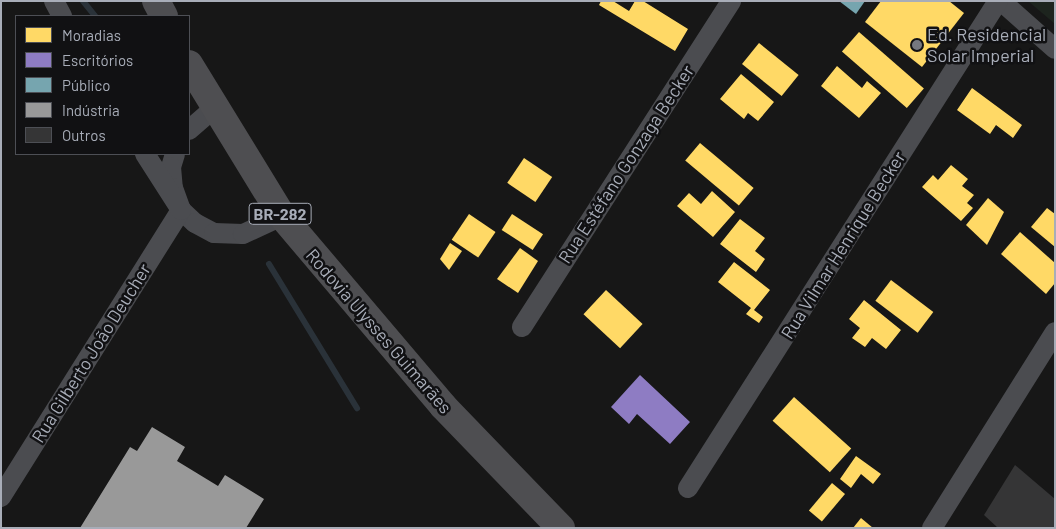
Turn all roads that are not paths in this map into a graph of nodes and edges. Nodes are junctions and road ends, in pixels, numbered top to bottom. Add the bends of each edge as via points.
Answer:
1 (54, 1) edge
2 (156, 1) edge
3 (175, 1) edge
4 (730, 1) edge
5 (999, 1) edge
6 (61, 15) edge
7 (163, 15) edge
8 (180, 15) edge
9 (1055, 49) edge
10 (190, 53) edge
11 (194, 75) edge
12 (213, 110) junction
13 (190, 129) edge
14 (146, 155) edge
15 (175, 155) edge
16 (181, 210) junction
17 (282, 216) junction
18 (522, 327) dead end
19 (1055, 332) edge
20 (688, 488) dead end
21 (1, 497) edge
22 (561, 528) edge
23 (932, 528) edge

1 - 6 street
2 - 7 highway
3 - 8 highway
4 - 18 street, Rua Estéfano Gonzaga Becker
5 - 9 street
5 - 20 street, Rua Vilmar Henrique Becker
10 - 11 highway, Rodovia Ulysses Guimarães
11 - 12 highway, Rodovia Ulysses Guimarães / BR-282
12 - 13 street
12 - 17 highway, Rodovia Ulysses Guimarães / BR-282
14 - 16 street
15 - 16 street via 171,167
16 - 17 street via 214,233 242,234
16 - 21 street, Rua Gilberto João Deucher
17 - 22 highway, Rodovia Ulysses Guimarães / BR-282 via 443,406
19 - 23 street

